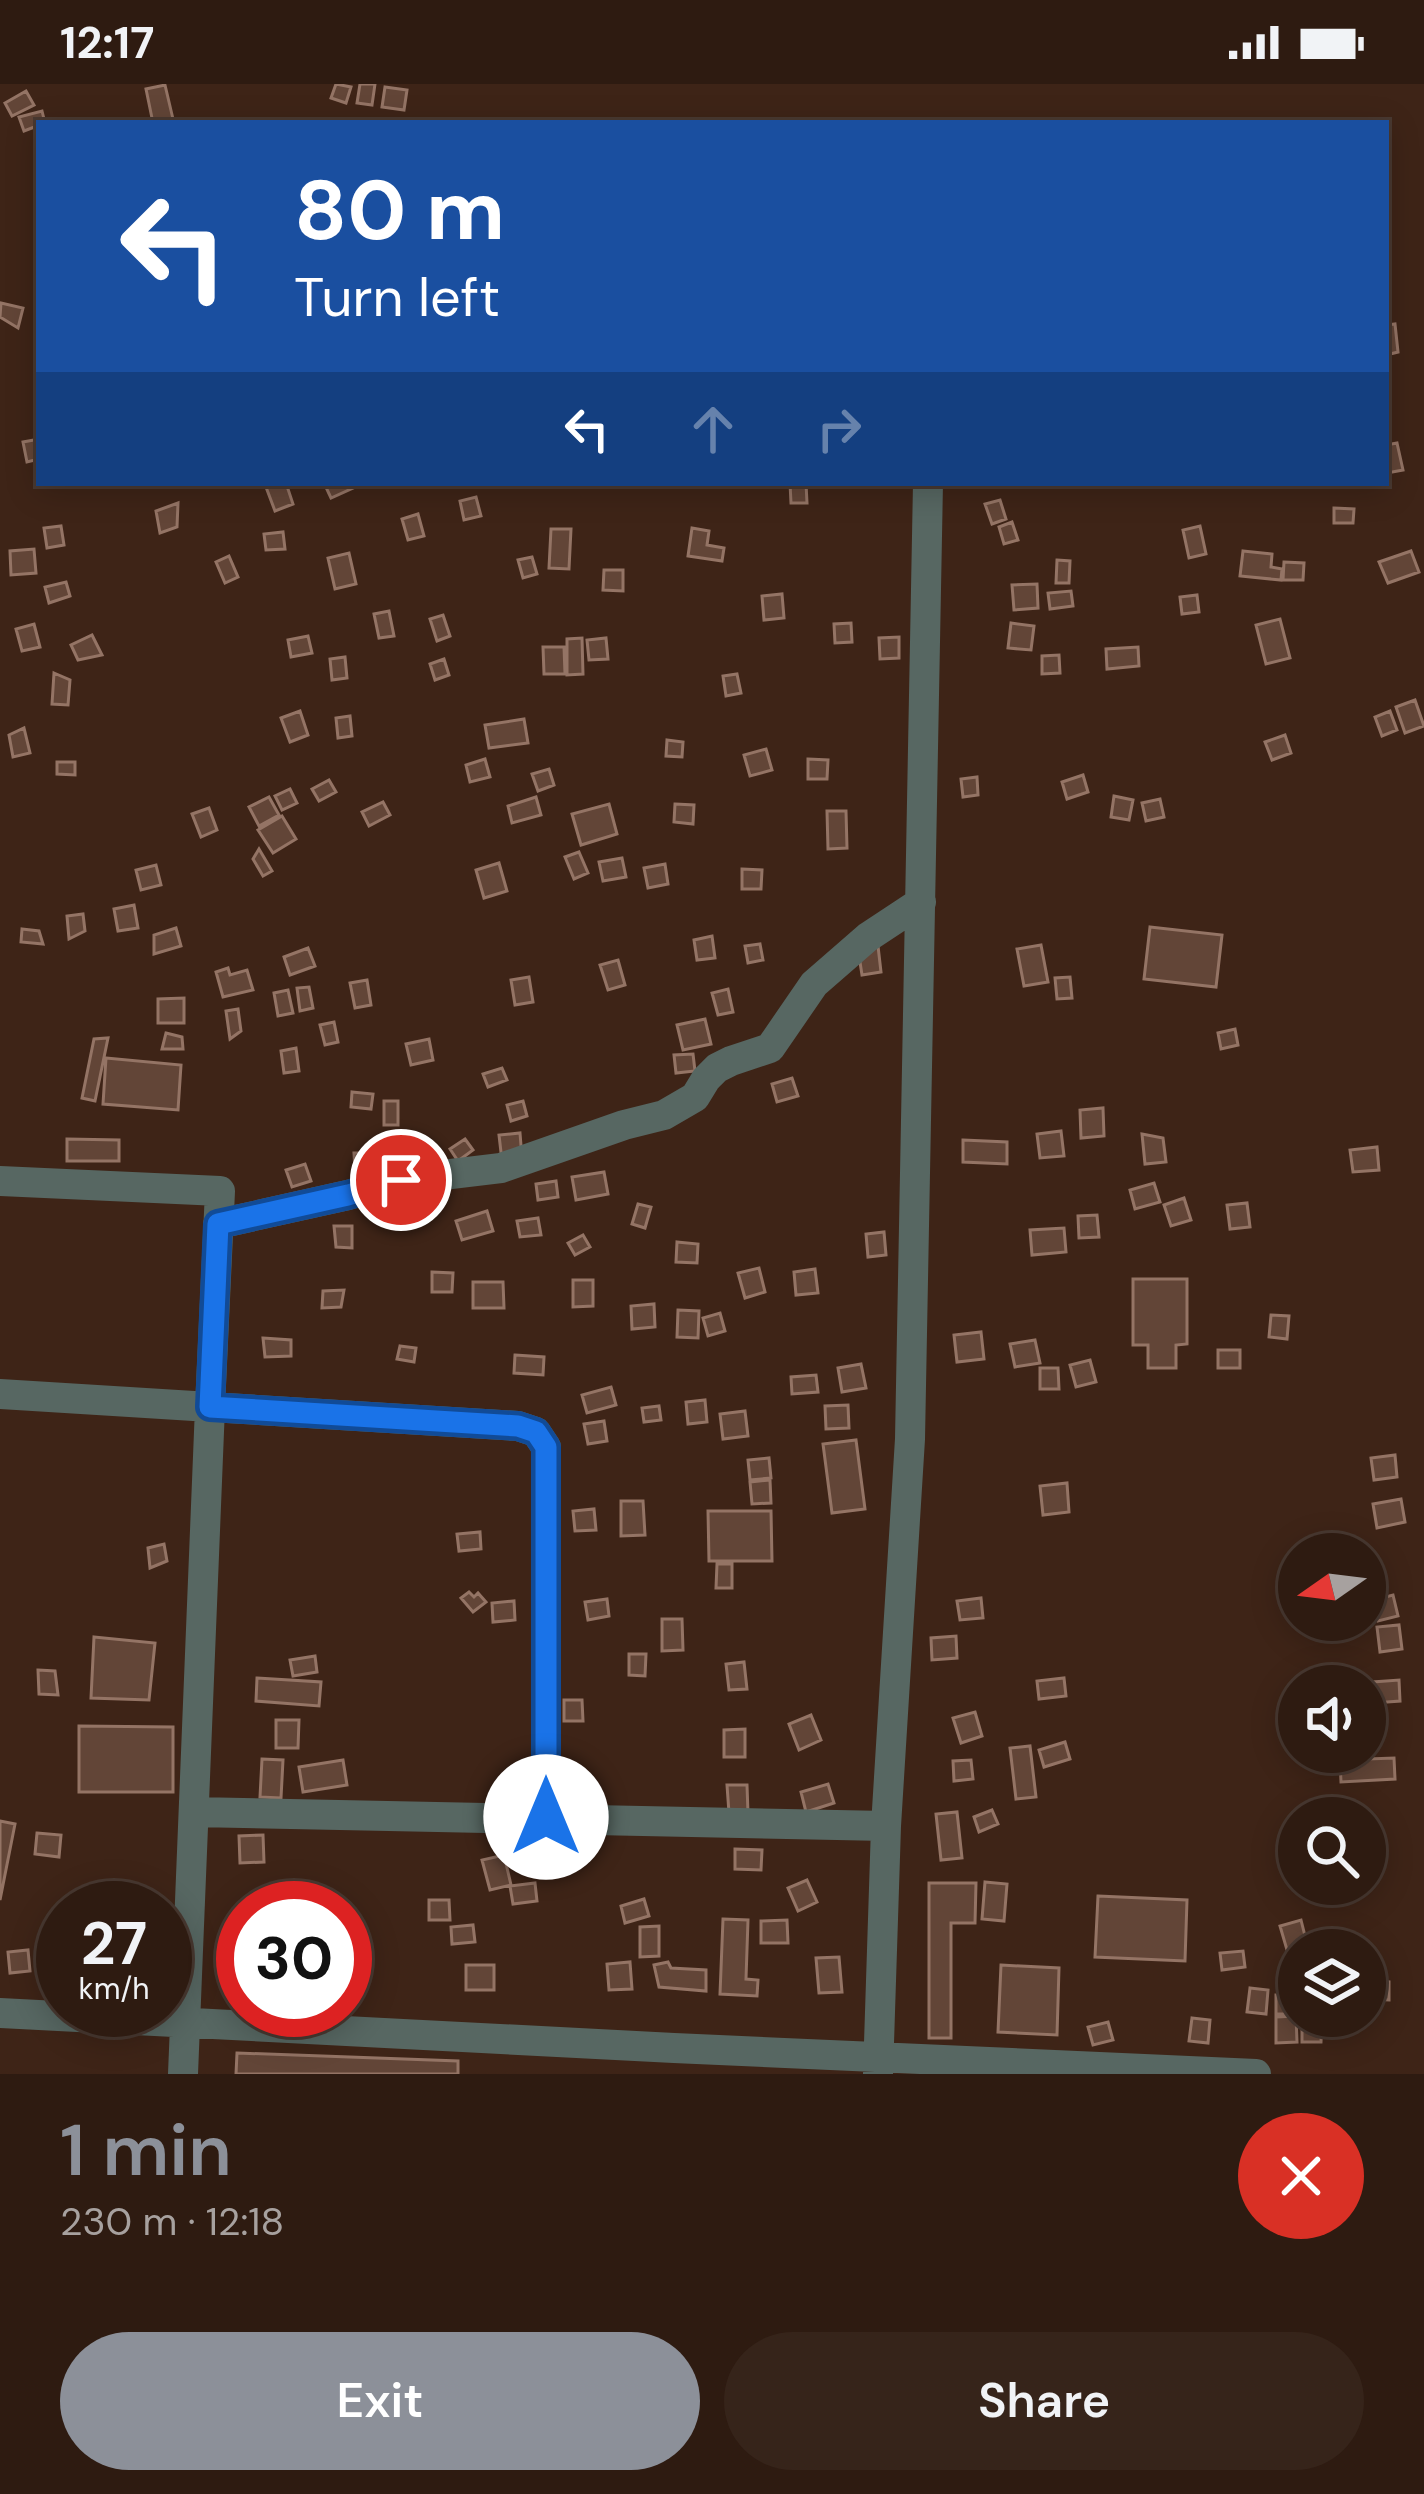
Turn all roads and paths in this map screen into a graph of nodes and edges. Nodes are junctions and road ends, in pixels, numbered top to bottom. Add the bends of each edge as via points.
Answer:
1 (928, 486) edge
2 (921, 902) junction
3 (0, 1181) edge
4 (218, 1224) junction
5 (0, 1394) edge
6 (210, 1407) junction
7 (194, 1812) junction
8 (546, 1817) junction
9 (886, 1826) junction
10 (191, 1881) edge
11 (0, 2013) edge
12 (36, 2015) edge
13 (192, 2023) edge
14 (184, 2037) edge
15 (674, 2061) edge
16 (879, 2065) edge
17 (183, 2074) edge
18 (1256, 2074) edge

1 - 2 street
2 - 4 street via 814,984 770,1048 717,1068 695,1096 664,1115 500,1168 401,1180
2 - 9 street via 910,1439
3 - 4 street via 220,1191
4 - 6 street
5 - 6 street
6 - 7 street
6 - 8 street via 536,1432 546,1447
7 - 8 street
7 - 10 street
8 - 9 street
9 - 16 street
11 - 12 street
13 - 15 street
14 - 17 street
15 - 16 street
16 - 18 street

